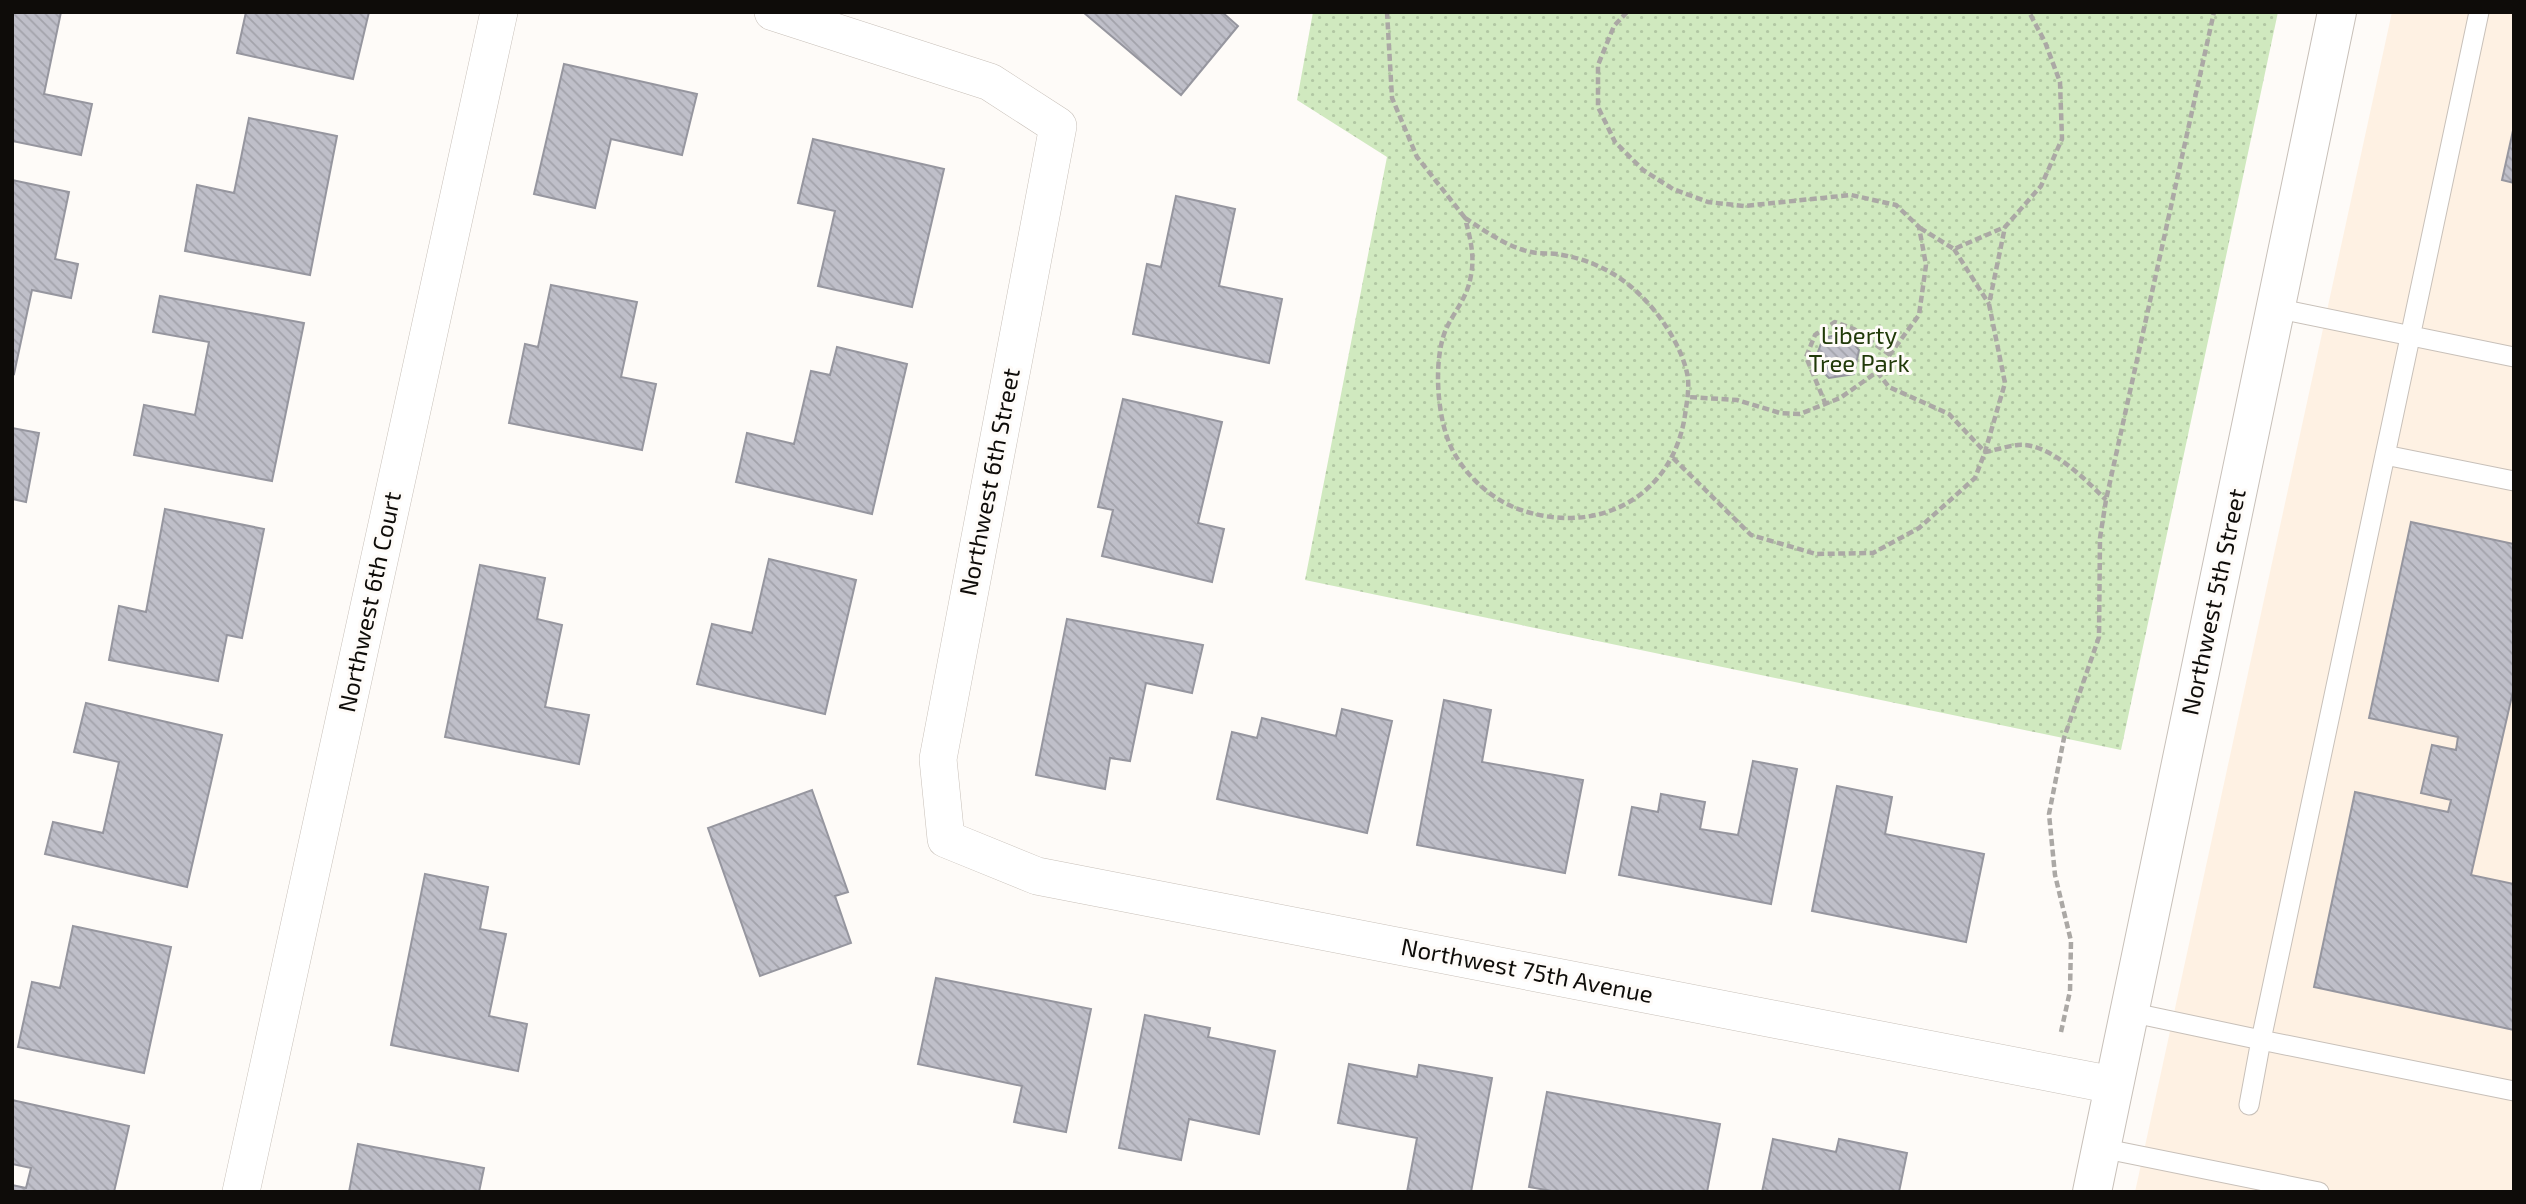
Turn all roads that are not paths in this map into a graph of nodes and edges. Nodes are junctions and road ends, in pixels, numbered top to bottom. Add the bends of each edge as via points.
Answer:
1 (499, 12) edge
2 (773, 12) edge
3 (2337, 12) edge
4 (2479, 12) edge
5 (2275, 307) junction
6 (2411, 336) junction
7 (2514, 357) edge
8 (2385, 455) junction
9 (2514, 481) edge
10 (946, 839) joint
11 (2129, 1012) junction
12 (2261, 1040) junction
13 (2113, 1085) junction
14 (2514, 1091) edge
15 (2249, 1105) dead end
16 (2101, 1148) junction
17 (2235, 1184) edge
18 (241, 1192) edge
19 (2092, 1192) edge
20 (2319, 1192) edge

1 - 18 street, Northwest 6th Court
2 - 10 street, Northwest 6th Street via 990,82 1058,126 938,759
3 - 5 street, Northwest 5th Street
4 - 6 lane
5 - 6 lane
5 - 11 street, Northwest 5th Street
6 - 7 lane
6 - 8 lane
8 - 9 lane
8 - 12 lane
10 - 13 street, Northwest 75th Avenue via 1037,876
11 - 12 lane
11 - 13 street, Northwest 5th Street
12 - 14 lane
12 - 15 lane
13 - 16 street, Northwest 5th Street
16 - 17 lane
16 - 19 street, Northwest 5th Street
17 - 20 lane

